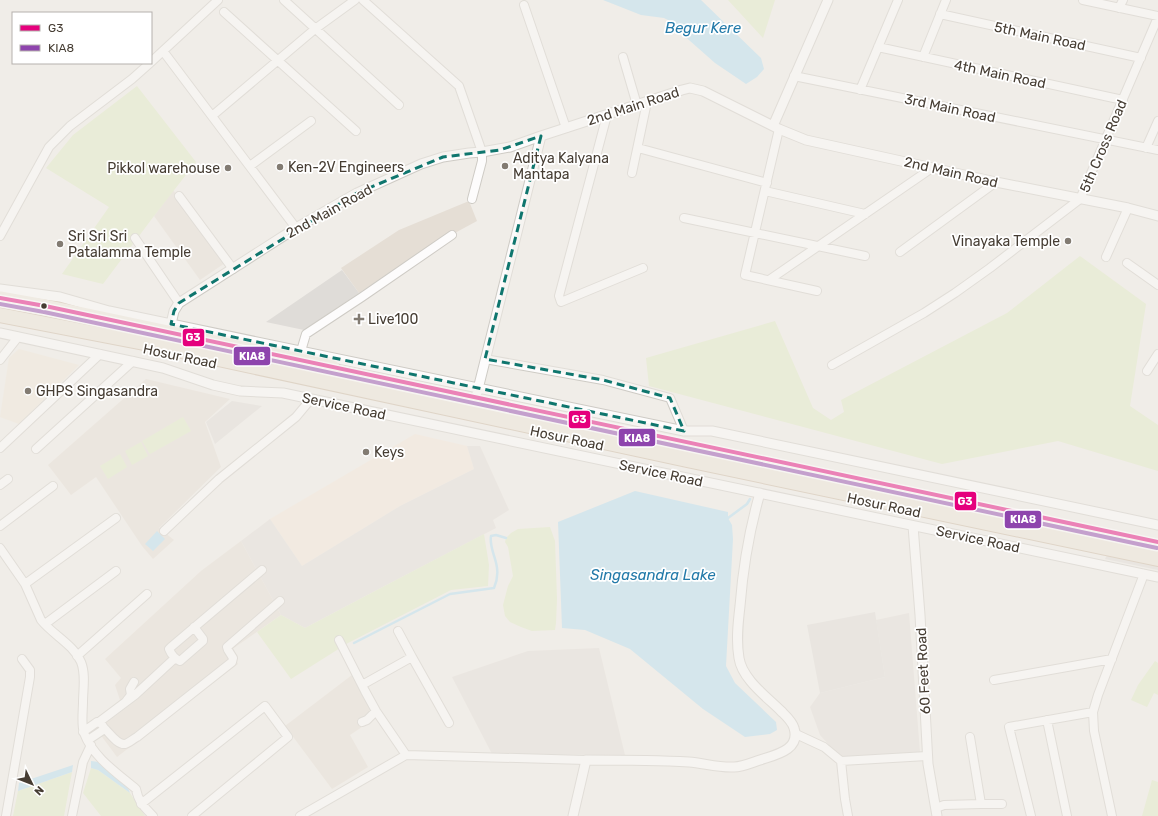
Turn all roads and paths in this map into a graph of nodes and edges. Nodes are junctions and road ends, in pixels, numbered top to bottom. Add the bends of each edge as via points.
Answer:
1 (218, 0) edge
2 (284, 0) edge
3 (354, 0) edge
4 (363, 0) edge
5 (828, 0) edge
6 (898, 0) edge
7 (946, 0) edge
8 (1083, 0) edge
9 (1123, 0) edge
10 (524, 5) dead end
11 (1119, 8) junction
12 (224, 12) dead end
13 (940, 14) junction
14 (1158, 17) edge
15 (316, 29) junction
16 (878, 47) junction
17 (163, 51) junction
18 (623, 57) dead end
19 (923, 57) junction
20 (1141, 58) junction
21 (152, 60) edge
22 (278, 60) junction
23 (148, 64) edge
24 (794, 76) junction
25 (860, 90) junction
26 (1123, 100) junction
27 (647, 102) junction
28 (399, 105) dead end
29 (637, 105) junction
30 (607, 115) junction
31 (212, 116) junction
32 (311, 121) dead end
33 (1158, 121) edge
34 (566, 128) junction
35 (776, 128) junction
36 (356, 131) dead end
37 (541, 136) junction
38 (1106, 140) junction
39 (638, 148) junction
40 (1146, 148) junction
41 (1158, 150) edge
42 (482, 152) junction
43 (250, 166) junction
44 (932, 168) junction
45 (632, 174) dead end
46 (996, 182) junction
47 (767, 183) junction
48 (765, 191) junction
49 (179, 196) dead end
50 (472, 199) dead end
51 (1080, 199) junction
52 (1128, 208) junction
53 (865, 214) junction
54 (1158, 216) edge
55 (684, 218) dead end
56 (296, 228) junction
57 (755, 233) junction
58 (0, 236) edge
59 (452, 236) dead end
60 (135, 238) dead end
61 (818, 246) junction
62 (900, 252) dead end
63 (864, 256) dead end
64 (1106, 257) dead end
65 (1127, 263) dead end
66 (643, 268) dead end
67 (233, 269) junction
68 (768, 280) junction
69 (1158, 285) edge
70 (0, 289) edge
71 (817, 291) dead end
72 (0, 298) edge
73 (179, 303) junction
74 (0, 306) edge
75 (0, 315) edge
76 (0, 320) edge
77 (171, 324) junction
78 (0, 333) edge
79 (18, 337) junction
80 (301, 351) junction
81 (100, 354) junction
82 (1158, 354) edge
83 (485, 359) junction
84 (0, 360) edge
85 (133, 361) junction
86 (832, 365) dead end
87 (1147, 371) dead end
88 (477, 393) junction
89 (311, 399) junction
90 (684, 431) junction
91 (0, 448) edge
92 (36, 449) dead end
93 (8, 479) dead end
94 (0, 485) edge
95 (53, 486) dead end
96 (760, 493) junction
97 (116, 518) dead end
98 (1158, 525) edge
99 (0, 526) edge
100 (913, 526) junction
101 (164, 531) dead end
102 (1158, 542) edge
103 (1158, 548) edge
104 (1, 552) edge
105 (1158, 559) edge
106 (1158, 562) edge
107 (262, 570) dead end
108 (116, 571) dead end
109 (1144, 574) junction
110 (1158, 577) edge
111 (25, 584) junction
112 (147, 594) dead end
113 (280, 601) dead end
114 (45, 624) junction
115 (194, 627) junction
116 (398, 631) dead end
117 (338, 640) dead end
118 (77, 656) junction
119 (412, 657) junction
120 (175, 658) junction
121 (22, 659) dead end
122 (1112, 659) junction
123 (994, 680) dead end
124 (134, 682) dead end
125 (362, 685) junction
126 (125, 702) junction
127 (376, 711) junction
128 (1093, 712) junction
129 (1047, 720) junction
130 (362, 722) dead end
131 (449, 723) dead end
132 (101, 725) junction
133 (84, 732) junction
134 (796, 734) junction
135 (970, 737) dead end
136 (90, 743) junction
137 (406, 755) junction
138 (927, 756) junction
139 (586, 760) junction
140 (841, 761) junction
141 (138, 796) junction
142 (981, 804) junction
143 (1002, 804) dead end
144 (937, 812) edge
145 (6, 816) edge
146 (72, 816) edge
147 (152, 816) edge
148 (192, 816) edge
149 (300, 816) edge
150 (573, 816) edge
151 (848, 816) edge
152 (1031, 816) edge
153 (1067, 816) edge
154 (1112, 816) edge

1 - 17 street
2 - 15 street
3 - 15 street
4 - 42 street via 459,86
5 - 24 street
6 - 16 street
7 - 13 street
8 - 11 street
9 - 11 street
10 - 34 street
11 - 14 street
12 - 22 street
13 - 19 street
13 - 20 street, 5th Main Road
14 - 20 street, 5th Cross Road
15 - 22 street
15 - 28 street
16 - 19 street, 4th Main Road
16 - 25 street
17 - 21 street
17 - 31 street
18 - 29 street
19 - 26 street, 4th Main Road
20 - 26 street, 5th Cross Road
22 - 31 street
22 - 36 street
23 - 58 street via 70,126 49,147
24 - 25 street, 3rd Main Road
24 - 35 street
25 - 38 street, 3rd Main Road
26 - 38 street, 5th Cross Road
27 - 29 street, 2nd Main Road
27 - 35 street, 2nd Main Road via 682,90 696,89
27 - 39 street
29 - 30 street, 2nd Main Road
30 - 34 street, 2nd Main Road
30 - 66 street via 559,296 561,302
31 - 43 street
32 - 43 street
33 - 40 street
34 - 37 street, 2nd Main Road
35 - 44 street, 2nd Main Road via 810,141
35 - 47 street
37 - 42 street, 2nd Main Road via 510,147
37 - 83 street
38 - 40 street, 3rd Main Road
38 - 51 street, 5th Cross Road
39 - 45 street
39 - 47 street
40 - 41 street, 3rd Main Road
42 - 50 street
42 - 56 street, 2nd Main Road via 443,156 421,164 357,193
43 - 56 street
44 - 46 street, 2nd Main Road
44 - 53 street
46 - 51 street, 2nd Main Road
46 - 62 street
47 - 48 street
48 - 53 street
48 - 57 street
49 - 67 street
51 - 52 street, 2nd Main Road
51 - 86 street, 5th Cross Road via 955,293
52 - 54 street, 2nd Main Road
52 - 64 street
53 - 61 street
55 - 57 street
56 - 67 street, 2nd Main Road
57 - 61 street
57 - 68 street via 745,275
59 - 80 street via 306,334
60 - 73 street
61 - 63 street
61 - 68 street
65 - 69 street
67 - 73 street, 2nd Main Road
68 - 71 street
70 - 77 street via 60,297 109,311
72 - 88 highway, Hosur Road
73 - 77 street
74 - 103 highway via 118,328
75 - 105 highway
76 - 106 highway, Hosur Road
77 - 80 street
78 - 79 street, Service Road
79 - 81 street, Service Road
79 - 84 street
80 - 88 street
81 - 85 street, Service Road
81 - 91 street
82 - 87 street
83 - 88 street
83 - 90 street via 603,380 670,398
85 - 89 street, Service Road via 240,391 283,392
85 - 92 street
88 - 90 street
88 - 102 highway, Hosur Road
89 - 96 street, Service Road
89 - 101 street via 296,417 218,480
90 - 98 street via 712,431
93 - 94 street
95 - 99 street
96 - 100 street, Service Road
96 - 134 street via 742,578 739,658 750,680 789,718
97 - 111 street
100 - 109 street, Service Road
100 - 138 street, 60 Feet Road
104 - 111 street
107 - 115 street
108 - 114 street
109 - 110 street, Service Road
109 - 122 street
111 - 114 street
112 - 118 street
113 - 132 street via 227,647 233,658 229,665 137,737 124,744 120,743
114 - 118 street
115 - 120 street via 170,649
115 - 120 street via 204,638 203,641 180,661
116 - 119 street
117 - 125 street
118 - 133 street via 83,671
119 - 125 street
119 - 131 street
120 - 126 street
121 - 145 street via 30,670 30,677
122 - 123 street
122 - 128 street
124 - 126 street via 130,689 131,695
125 - 127 street
126 - 132 street
127 - 130 street
127 - 137 street
128 - 129 street
128 - 154 street via 1094,731
129 - 152 street via 1009,727
129 - 153 street
132 - 133 street
132 - 136 street via 103,730
133 - 136 street
134 - 139 street via 792,745 785,752 727,768 662,761
134 - 140 street via 824,747
135 - 142 street
136 - 141 street
136 - 146 street via 82,767
137 - 139 street
137 - 149 street
138 - 140 street
138 - 144 street, 60 Feet Road
139 - 150 street
140 - 151 street
141 - 147 street
141 - 148 street via 265,706 288,737
142 - 143 street
142 - 144 street via 944,805

